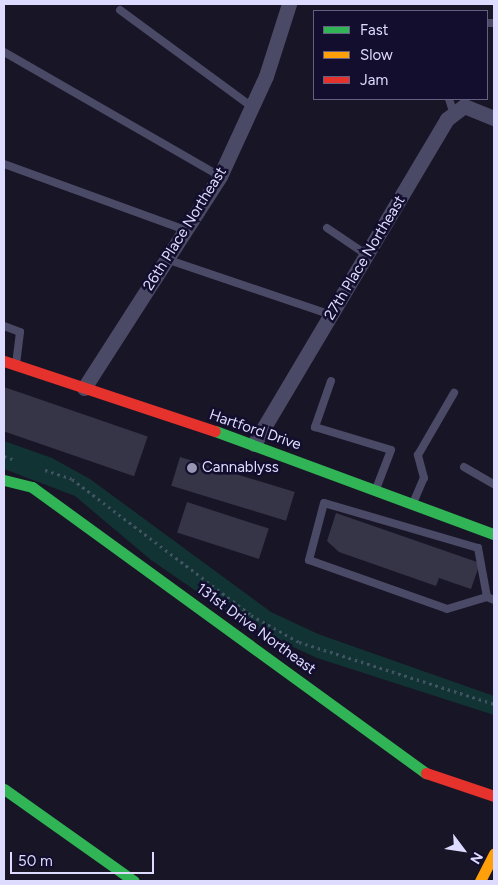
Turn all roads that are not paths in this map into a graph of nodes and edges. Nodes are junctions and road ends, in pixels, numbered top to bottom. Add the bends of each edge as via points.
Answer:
1 (289, 4) edge
2 (120, 10) dead end
3 (4, 52) edge
4 (449, 100) edge
5 (252, 107) junction
6 (454, 114) junction
7 (494, 118) edge
8 (4, 164) edge
9 (220, 176) junction
10 (327, 228) dead end
11 (185, 230) junction
12 (367, 255) junction
13 (166, 259) junction
14 (331, 315) junction
15 (4, 326) edge
16 (4, 360) edge
17 (15, 365) junction
18 (331, 381) dead end
19 (84, 388) junction
20 (454, 393) dead end
21 (254, 444) junction
22 (464, 467) dead end
23 (4, 480) edge
24 (494, 484) edge
25 (376, 489) junction
26 (414, 503) junction
27 (494, 534) edge
28 (491, 599) edge
29 (4, 789) edge
30 (494, 796) edge
31 (494, 853) edge
32 (134, 881) edge
33 (480, 881) edge

1 - 5 street, 26th Place Northeast
2 - 5 lane
3 - 9 lane
4 - 6 lane
5 - 9 street, 26th Place Northeast
6 - 7 street via 464,106
6 - 12 street, 27th Place Northeast
8 - 11 lane
9 - 11 street, 26th Place Northeast
10 - 12 lane
11 - 13 street, 26th Place Northeast
12 - 14 street, 27th Place Northeast
13 - 14 lane
13 - 19 street, 26th Place Northeast
14 - 21 street, 27th Place Northeast
15 - 17 lane via 20,332
16 - 17 main road, Hartford Drive
17 - 19 main road, Hartford Drive
18 - 25 lane via 315,427 391,450
19 - 21 main road, Hartford Drive
20 - 26 lane via 418,455 424,478
21 - 25 main road, Hartford Drive
22 - 24 lane
23 - 30 main road, 131st Drive Northeast via 32,487 433,778
25 - 26 main road, Hartford Drive
26 - 27 main road, Hartford Drive
28 - 28 lane via 447,609 309,560 324,502 478,548
29 - 32 main road
31 - 33 main road

